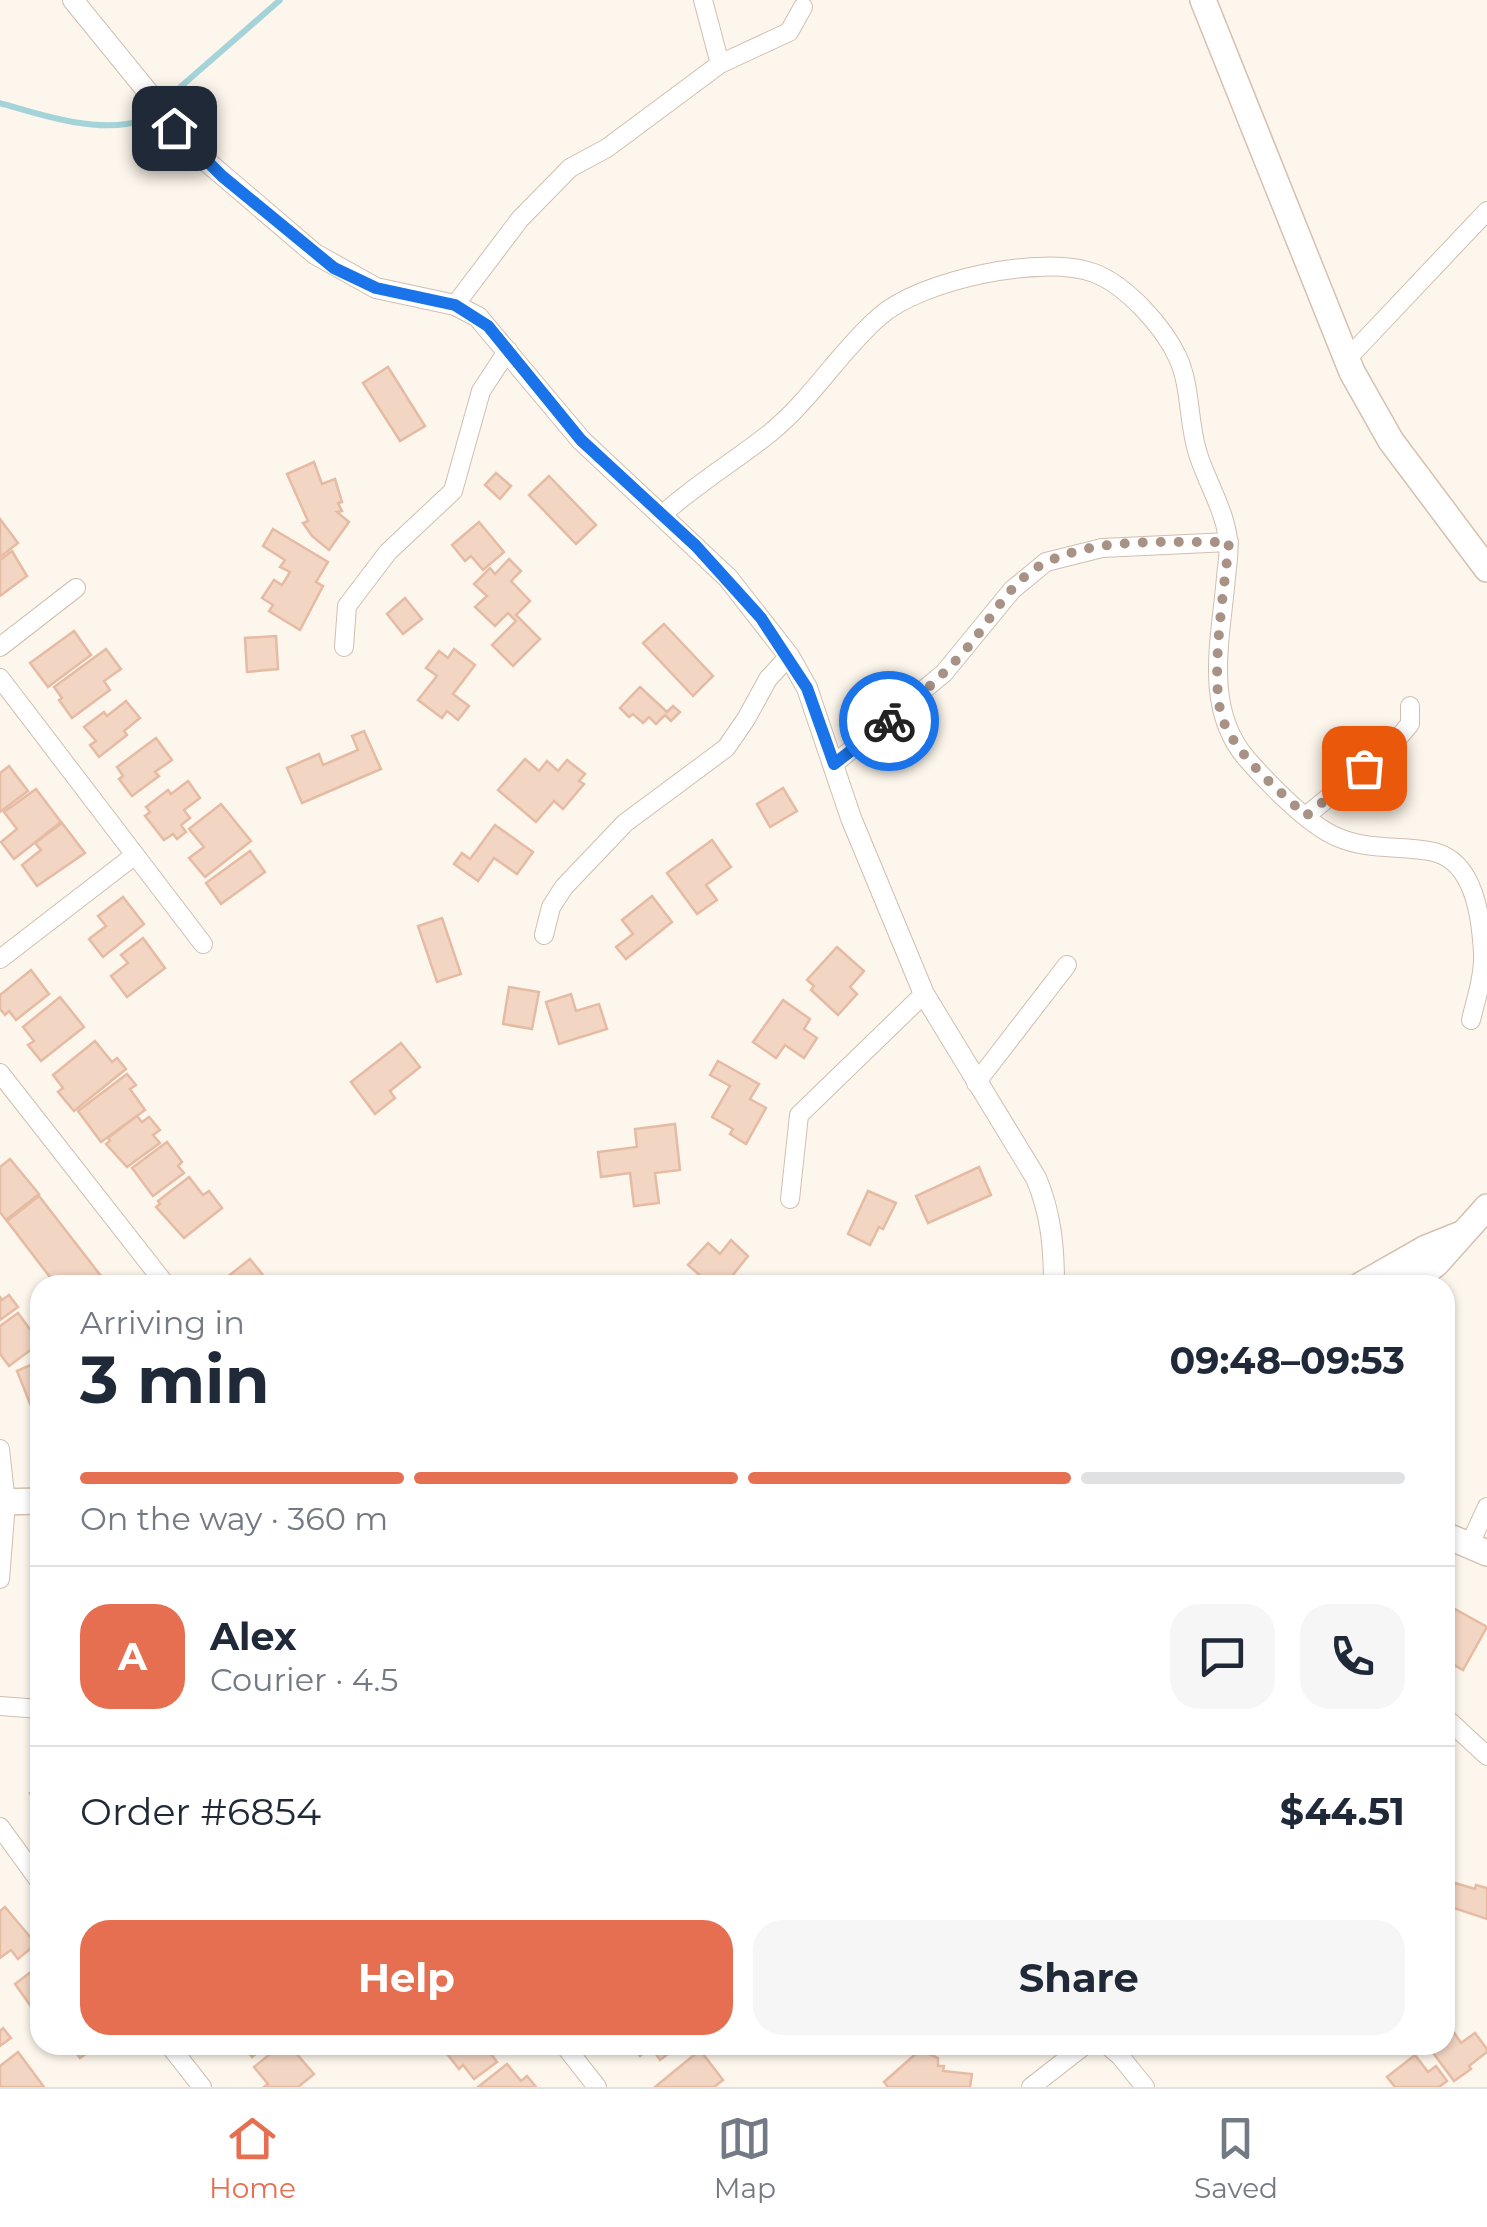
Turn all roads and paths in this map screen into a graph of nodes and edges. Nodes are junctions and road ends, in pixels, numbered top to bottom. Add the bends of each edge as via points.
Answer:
1 (73, 0) edge
2 (703, 0) edge
3 (1203, 0) edge
4 (804, 7) dead end
5 (720, 64) junction
6 (1487, 210) edge
7 (455, 305) junction
8 (508, 350) junction
9 (1346, 360) junction
10 (662, 515) junction
11 (1229, 542) junction
12 (1487, 569) edge
13 (76, 588) dead end
14 (344, 646) dead end
15 (0, 647) edge
16 (789, 656) junction
17 (0, 678) edge
18 (1410, 706) dead end
19 (834, 764) junction
20 (1306, 816) junction
21 (135, 855) junction
22 (544, 935) dead end
23 (203, 944) dead end
24 (0, 959) edge
25 (1068, 966) dead end
26 (924, 994) junction
27 (1471, 1020) dead end
28 (0, 1072) edge
29 (976, 1083) junction
30 (790, 1199) dead end
31 (1487, 1208) edge
32 (1462, 1234) junction
33 (158, 1275) edge
34 (1054, 1275) edge
35 (1378, 1275) edge
36 (1421, 1275) edge
37 (0, 1449) edge
38 (30, 1501) edge
39 (3, 1502) edge
40 (1487, 1506) edge
41 (1455, 1540) edge
42 (1478, 1550) edge
43 (0, 1579) edge
44 (0, 1706) edge
45 (30, 1708) edge
46 (1455, 1726) edge
47 (1487, 1756) edge
48 (0, 1828) edge
49 (30, 1868) edge
50 (177, 2055) edge
51 (572, 2055) edge
52 (1072, 2055) edge
53 (1119, 2055) edge
54 (202, 2087) edge
55 (598, 2087) edge
56 (1032, 2087) edge
57 (1145, 2087) edge

1 - 7 street via 199,155 315,254 376,288
2 - 5 street
3 - 9 main road
4 - 5 street via 789,32
5 - 7 street via 570,168
6 - 9 street
7 - 8 street via 478,317
8 - 10 street via 581,440
8 - 14 street via 473,410 453,491 388,552 346,606
9 - 12 main road via 1391,440
10 - 11 street via 797,409 880,315 918,292 1062,264 1126,290 1179,360 1197,452
10 - 16 street via 728,578
11 - 19 street via 1118,546 1046,562 1012,590 944,674
11 - 20 street via 1217,693 1224,723 1245,757
13 - 15 street
16 - 19 street
16 - 22 street via 726,748 624,823 564,887
17 - 21 street
18 - 20 street via 1410,724 1393,744
19 - 26 street
20 - 27 street via 1363,847 1434,852 1466,874 1483,956
21 - 23 street
21 - 24 street
25 - 29 street
26 - 29 street
26 - 30 street via 799,1115
28 - 33 street
29 - 34 street via 1045,1200
31 - 32 main road
32 - 35 main road
32 - 36 main road
37 - 39 street
38 - 39 main road
39 - 43 street
40 - 42 street
41 - 42 main road
44 - 45 street
46 - 47 street
48 - 49 street
50 - 54 street
51 - 55 street
52 - 56 street
53 - 57 street

